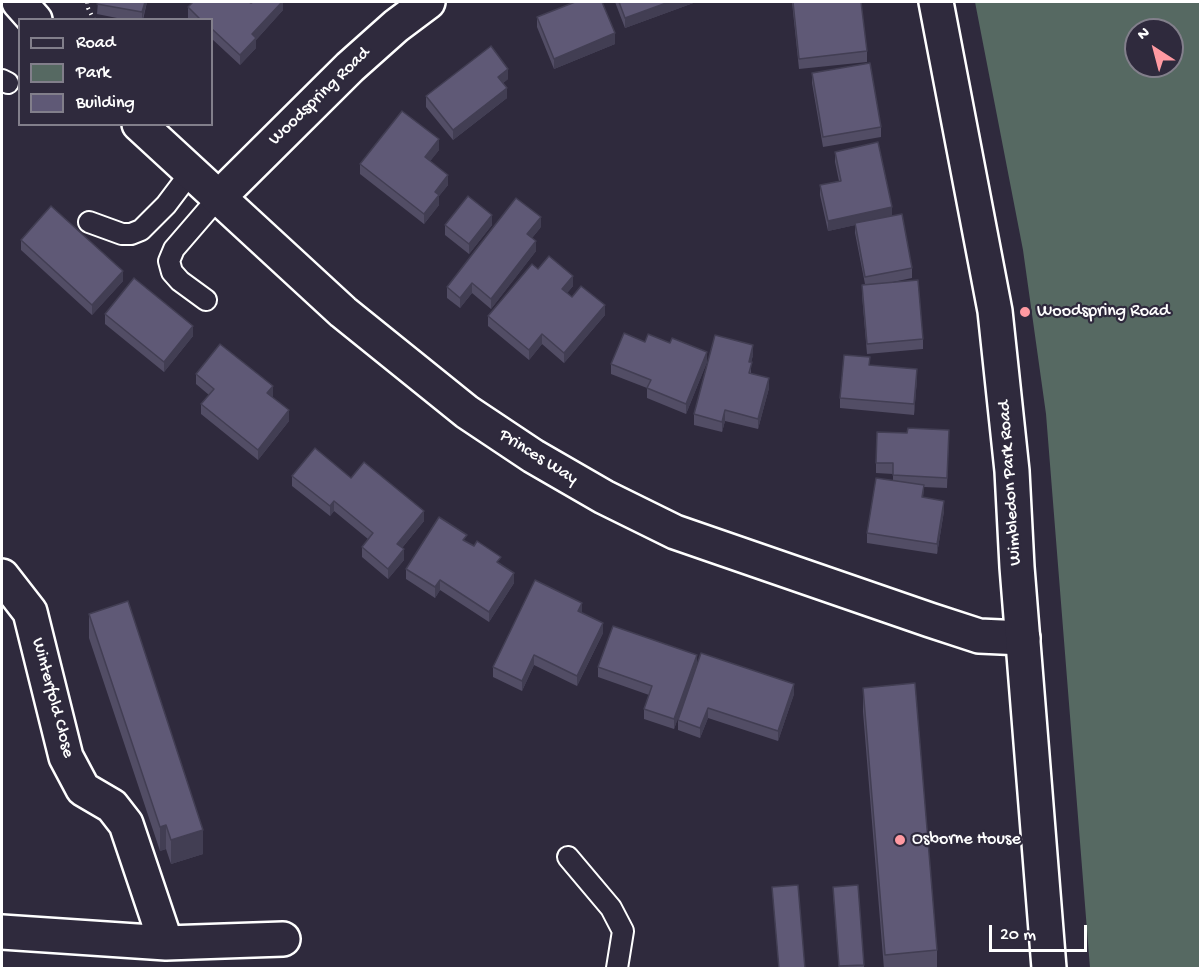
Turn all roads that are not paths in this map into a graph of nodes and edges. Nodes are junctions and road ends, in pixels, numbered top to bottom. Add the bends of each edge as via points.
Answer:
1 (19, 2) edge
2 (428, 2) edge
3 (936, 2) edge
4 (33, 18) edge
5 (142, 126) edge
6 (191, 172) junction
7 (218, 198) junction
8 (89, 222) dead end
9 (206, 300) dead end
10 (2, 576) edge
11 (1023, 638) junction
12 (568, 857) dead end
13 (2, 932) edge
14 (283, 939) dead end
15 (166, 943) junction
16 (617, 969) edge
17 (1050, 969) edge

1 - 4 street
2 - 7 street, Woodspring Road via 350,67
3 - 11 street, Wimbledon Park Road via 995,311 1012,471
5 - 6 street, Princes Way
6 - 7 street, Princes Way
6 - 8 lane via 141,230 122,234
7 - 9 lane via 174,249 170,261 172,272 180,281
7 - 11 street, Princes Way via 343,312 467,412 604,497 675,532 930,620 979,636
10 - 15 street, Winterfold Close via 30,612 66,757 82,789 112,806 126,824
11 - 17 street, Wimbledon Park Road
12 - 16 lane via 611,908 623,931
13 - 15 street
14 - 15 street

